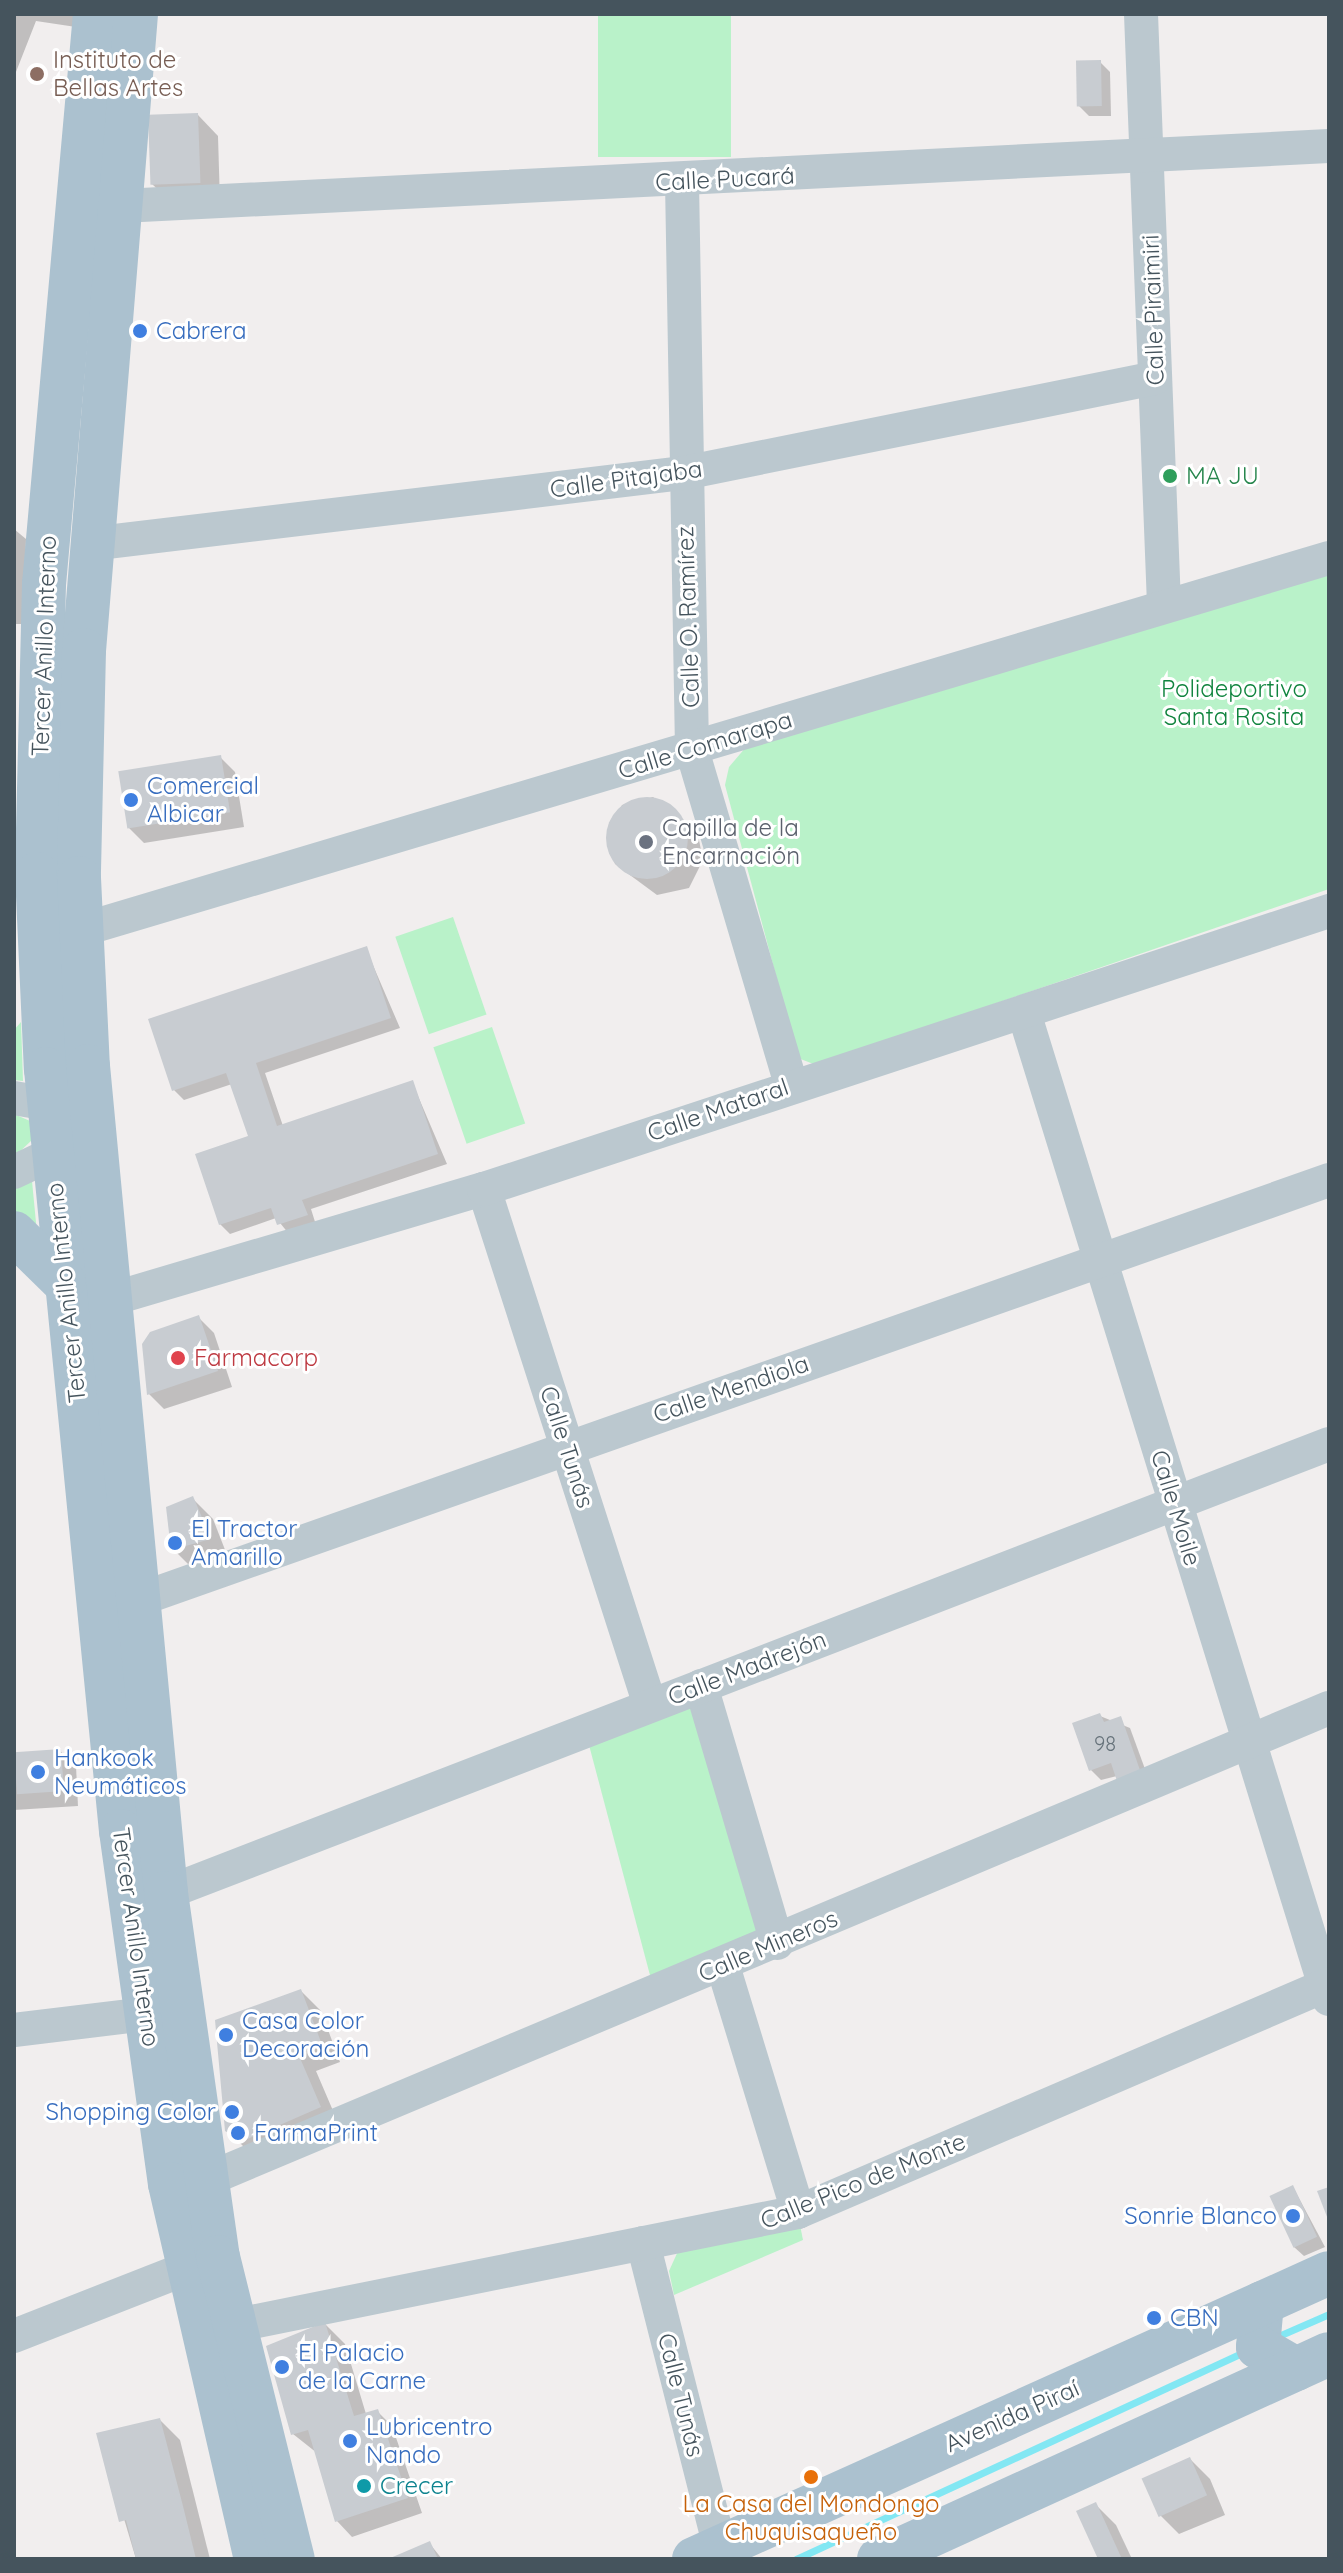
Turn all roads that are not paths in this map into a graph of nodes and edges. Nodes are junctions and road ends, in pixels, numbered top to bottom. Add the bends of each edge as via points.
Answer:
1 (95, 14) edge
2 (128, 14) edge
3 (136, 14) edge
4 (1141, 14) edge
5 (128, 94) junction
6 (1329, 146) edge
7 (1147, 158) junction
8 (682, 182) junction
9 (121, 206) junction
10 (1155, 378) junction
11 (53, 473) junction
12 (684, 473) junction
13 (90, 544) junction
14 (1329, 558) edge
15 (44, 584) junction
16 (1164, 605) junction
17 (84, 650) junction
18 (692, 750) junction
19 (37, 820) junction
20 (1329, 911) edge
21 (81, 930) junction
22 (28, 994) edge
23 (1025, 1016) junction
24 (791, 1085) junction
25 (31, 1100) edge
26 (92, 1123) junction
27 (33, 1164) edge
28 (1329, 1180) edge
29 (484, 1189) junction
30 (14, 1233) edge
31 (1102, 1260) junction
32 (63, 1281) junction
33 (105, 1301) junction
34 (1329, 1444) edge
35 (567, 1446) junction
36 (1175, 1506) junction
37 (135, 1601) junction
38 (701, 1686) junction
39 (650, 1705) junction
40 (1329, 1708) edge
41 (1251, 1740) junction
42 (121, 1831) junction
43 (166, 1893) junction
44 (777, 1943) junction
45 (139, 1958) junction
46 (723, 1966) junction
47 (1328, 1990) edge
48 (147, 2014) junction
49 (14, 2030) edge
50 (188, 2182) junction
51 (798, 2212) junction
52 (643, 2243) junction
53 (202, 2263) junction
54 (1329, 2273) edge
55 (1236, 2322) junction
56 (232, 2326) junction
57 (14, 2336) edge
58 (1281, 2369) edge
59 (707, 2553) edge
60 (886, 2557) edge
61 (256, 2559) edge
62 (293, 2559) edge

1 - 11 main road, Tercer Anillo Interno
2 - 5 main road
3 - 5 main road, Tercer Anillo Interno
4 - 7 street, Calle Piraimiri
5 - 9 main road, Tercer Anillo Interno
6 - 7 street, Calle Pucará
7 - 8 street, Calle Pucará
7 - 10 street, Calle Piraimiri
8 - 9 street, Calle Pucará
8 - 12 street, Calle O. Ramírez
9 - 13 main road, Tercer Anillo Interno
10 - 12 street, Calle Pitajaba
10 - 16 street, Calle Piraimiri
11 - 13 main road via 73,531
11 - 15 main road, Tercer Anillo Interno
12 - 13 street, Calle Pitajaba
12 - 18 street, Calle O. Ramírez
13 - 17 main road, Tercer Anillo Interno
14 - 16 street, Calle Comarapa
15 - 17 main road via 70,590
15 - 19 main road, Tercer Anillo Interno
16 - 18 street, Calle Comarapa
17 - 21 main road, Tercer Anillo Interno
18 - 21 street, Calle Comarapa
18 - 24 street, Calle O. Ramírez
19 - 21 main road via 59,899
19 - 22 main road, Tercer Anillo Interno
20 - 23 street, Calle Mataral
21 - 26 main road, Tercer Anillo Interno
22 - 25 main road, Tercer Anillo Interno
23 - 24 street, Calle Mataral
23 - 31 street, Calle Moile
24 - 29 street, Calle Mataral
25 - 26 street
25 - 27 main road, Tercer Anillo Interno
26 - 27 street
26 - 33 main road, Tercer Anillo Interno
27 - 32 main road, Tercer Anillo Interno
28 - 31 street, Calle Mendiola
29 - 33 street, Calle Mataral
29 - 35 street, Calle Tunás
30 - 32 main road
31 - 35 street, Calle Mendiola
31 - 36 street, Calle Moile
32 - 42 main road, Tercer Anillo Interno
33 - 37 main road, Tercer Anillo Interno
34 - 36 street, Calle Madrejón
35 - 37 street, Calle Mendiola
35 - 39 street, Calle Tunás
36 - 38 street, Calle Madrejón
36 - 41 street, Calle Moile
37 - 43 main road, Tercer Anillo Interno
38 - 39 street, Calle Madrejón
38 - 44 street
39 - 43 street, Calle Madrejón
40 - 41 street, Calle Mineros
41 - 44 street, Calle Mineros
41 - 47 street, Calle Moile
42 - 43 street via 134,1869
42 - 45 main road, Tercer Anillo Interno
43 - 45 street via 145,1921
43 - 50 main road, Tercer Anillo Interno
44 - 46 street, Calle Mineros
45 - 48 main road, Tercer Anillo Interno
46 - 50 street, Calle Mineros
46 - 51 street
47 - 51 street, Calle Pico de Monte
48 - 49 street
48 - 50 main road, Tercer Anillo Interno
50 - 53 main road, Tercer Anillo Interno
51 - 52 street, Calle Pico de Monte
52 - 56 street, Calle Pico de Monte
52 - 59 street, Calle Tunás
53 - 56 main road, Tercer Anillo Interno
53 - 57 street
53 - 61 main road, Tercer Anillo Interno
54 - 55 main road, Avenida Piraí
55 - 58 main road
55 - 59 main road, Avenida Piraí
56 - 62 main road, Tercer Anillo Interno
58 - 60 main road

